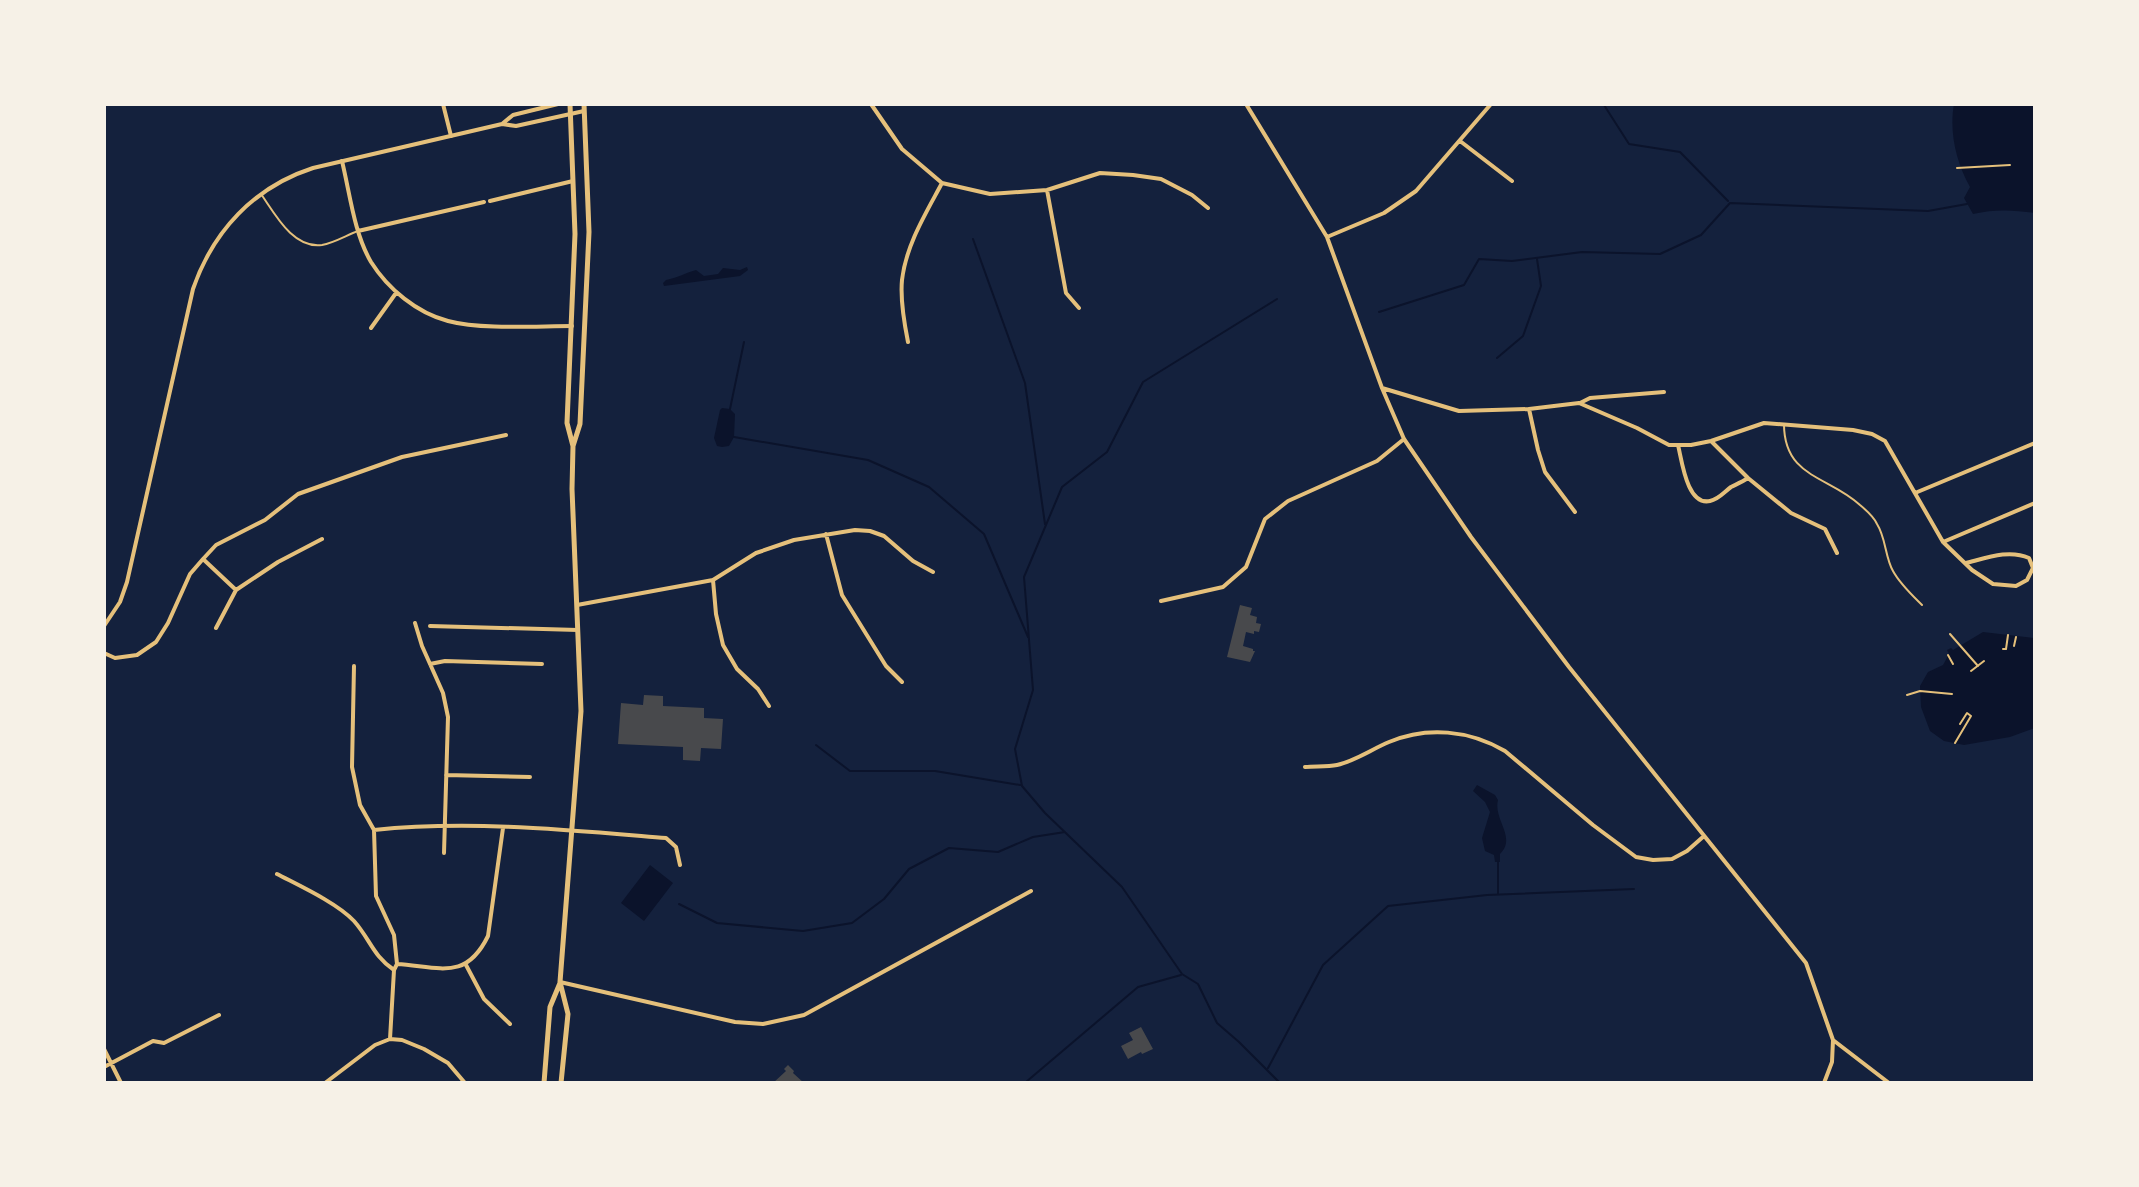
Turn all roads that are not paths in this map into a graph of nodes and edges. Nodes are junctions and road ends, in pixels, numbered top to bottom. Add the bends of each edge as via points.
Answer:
1 (443, 104) edge
2 (558, 104) edge
3 (570, 104) edge
4 (871, 104) edge
5 (1246, 104) edge
6 (1491, 104) edge
7 (584, 108) edge
8 (570, 114) junction
9 (502, 124) junction
10 (451, 136) junction
11 (1460, 140) junction
12 (342, 161) junction
13 (573, 181) junction
14 (1512, 181) dead end
15 (942, 183) junction
16 (1047, 190) junction
17 (261, 193) junction
18 (490, 201) dead end
19 (484, 202) dead end
20 (1208, 208) dead end
21 (358, 231) junction
22 (1327, 237) junction
23 (574, 266) junction
24 (588, 267) junction
25 (396, 293) junction
26 (1079, 308) dead end
27 (572, 326) junction
28 (371, 328) dead end
29 (908, 342) dead end
30 (1382, 388) junction
31 (1664, 392) dead end
32 (1579, 403) junction
33 (1529, 409) junction
34 (1784, 424) junction
35 (506, 435) dead end
36 (1404, 439) junction
37 (1711, 441) junction
38 (2035, 443) edge
39 (1678, 445) junction
40 (573, 446) junction
41 (1748, 478) junction
42 (1915, 493) junction
43 (2035, 503) edge
44 (1575, 512) dead end
45 (826, 534) junction
46 (322, 539) dead end
47 (1943, 542) junction
48 (1837, 553) dead end
49 (203, 559) junction
50 (1966, 563) junction
51 (933, 572) dead end
52 (713, 580) junction
53 (236, 590) junction
54 (1161, 601) dead end
55 (575, 605) junction
56 (1922, 605) dead end
57 (415, 623) dead end
58 (104, 626) edge
59 (430, 626) dead end
60 (216, 628) dead end
61 (578, 630) junction
62 (104, 653) edge
63 (430, 664) junction
64 (542, 664) dead end
65 (354, 666) dead end
66 (902, 682) dead end
67 (769, 706) dead end
68 (1305, 767) dead end
69 (446, 775) junction
70 (530, 777) dead end
71 (443, 826) junction
72 (503, 828) junction
73 (374, 830) junction
74 (573, 830) junction
75 (1704, 836) junction
76 (444, 853) dead end
77 (680, 865) dead end
78 (277, 874) dead end
79 (1031, 891) dead end
80 (397, 964) junction
81 (466, 965) junction
82 (394, 970) junction
83 (560, 982) junction
84 (219, 1015) dead end
85 (510, 1024) dead end
86 (390, 1039) junction
87 (1833, 1040) junction
88 (104, 1049) edge
89 (111, 1063) junction
90 (104, 1067) edge
91 (121, 1083) edge
92 (325, 1083) edge
93 (465, 1083) edge
94 (544, 1083) edge
95 (561, 1083) edge
96 (1824, 1083) edge
97 (1889, 1083) edge

1 - 10 street
2 - 9 street via 513,115
3 - 8 main road
4 - 15 street via 902,149
5 - 22 street
6 - 11 street
7 - 8 street
7 - 24 main road
8 - 9 street via 516,126
8 - 13 main road
9 - 10 street
10 - 12 street
11 - 14 street
11 - 22 street via 1416,191 1384,213
12 - 17 street via 299,173
12 - 21 street
13 - 18 street
13 - 23 main road
15 - 16 street via 990,194
15 - 29 street via 913,239 902,280
16 - 20 street via 1100,173 1133,175 1161,179
16 - 26 street via 1066,293
17 - 21 lane via 296,238 323,245
17 - 58 street via 221,233 198,275 127,582
19 - 21 street
21 - 25 street via 370,261
22 - 30 street
23 - 24 main road
23 - 27 main road
24 - 40 main road via 580,424
25 - 27 street via 447,321
25 - 28 street
27 - 40 main road via 567,423
30 - 33 street via 1459,411
30 - 36 street
31 - 32 street
32 - 33 street
32 - 39 street
33 - 44 street via 1545,472
34 - 37 street via 1764,423
34 - 42 street via 1875,435 1885,441
34 - 56 lane via 1791,457 1808,474 1858,503 1877,523 1893,571
35 - 49 street via 402,457 298,494 265,520 216,545
36 - 54 street via 1377,461 1276,510 1265,519 1246,567 1223,587
36 - 75 street via 1569,667
37 - 39 street
37 - 41 street
38 - 42 street
39 - 41 street via 1690,488 1702,501 1720,497
40 - 55 main road
41 - 48 street via 1791,513 1825,529
42 - 47 street
43 - 47 street
45 - 51 street via 870,531
45 - 52 street via 756,553
45 - 66 street via 842,595 886,666
46 - 53 street
47 - 50 street
49 - 53 street
49 - 62 street via 156,642 137,655 115,658
50 - 50 street via 1982,578 2004,586 2027,580 2033,568 2022,555
52 - 55 street
52 - 67 street via 723,645
53 - 60 street
55 - 61 main road
57 - 63 street
59 - 61 street
61 - 74 main road via 581,711
63 - 64 street
63 - 69 street via 448,717
65 - 73 street via 352,767 360,805
68 - 75 street via 1338,765 1421,732 1456,733 1505,751 1636,857 1672,859
69 - 70 street
69 - 71 street
71 - 72 street
71 - 73 street
71 - 76 street
72 - 74 street
72 - 81 street via 488,936
73 - 80 street via 376,896 394,935
74 - 77 street via 666,838 676,847
74 - 83 main road
75 - 87 street via 1806,963
78 - 82 street via 351,918 380,961
79 - 83 street via 804,1015 763,1024
80 - 81 street
80 - 82 street
81 - 85 street via 484,999
82 - 86 street
83 - 94 main road via 550,1007
83 - 95 main road via 568,1014
84 - 89 street
86 - 92 street
86 - 93 street via 432,1053
87 - 96 street
87 - 97 street
88 - 89 street
89 - 90 street
89 - 91 street

